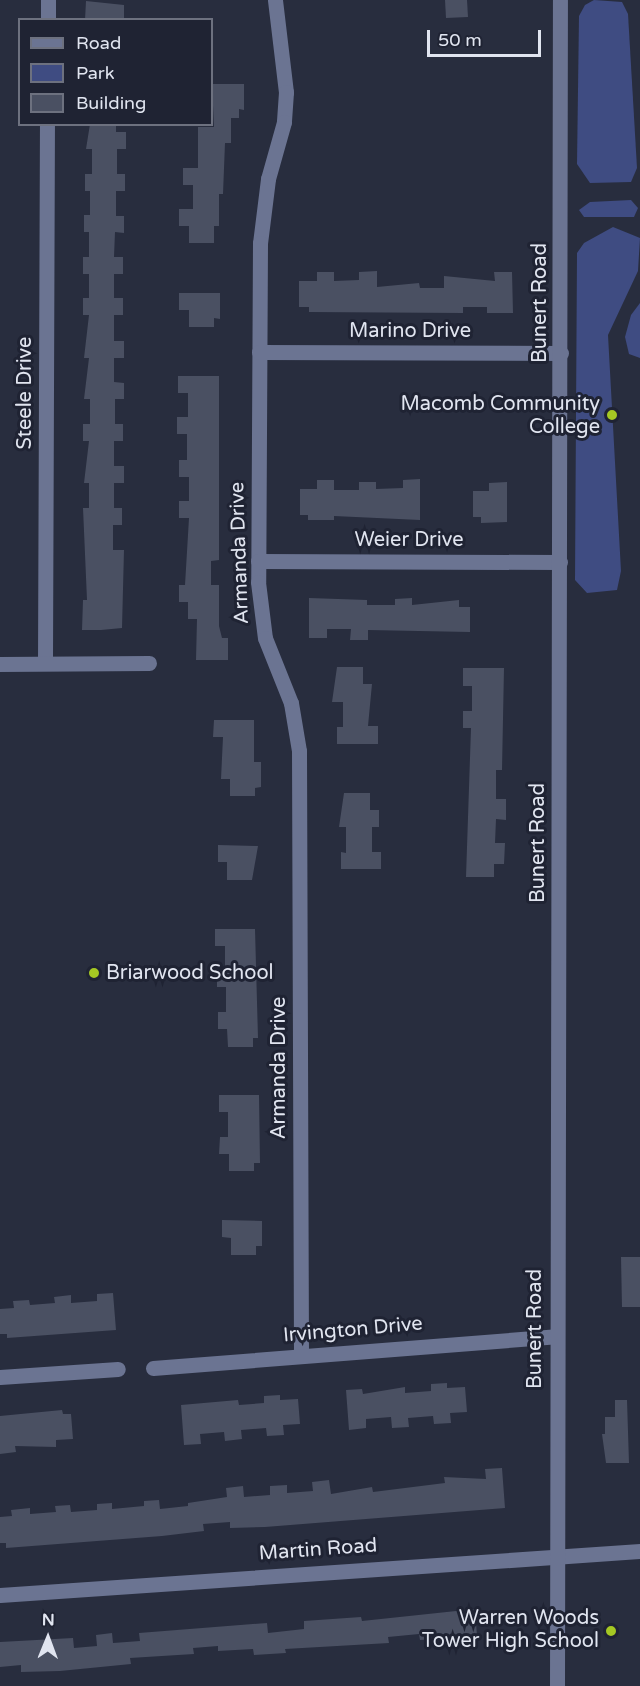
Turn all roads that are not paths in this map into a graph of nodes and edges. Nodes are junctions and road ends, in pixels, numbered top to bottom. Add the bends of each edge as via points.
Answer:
1 (48, 0) edge
2 (275, 0) edge
3 (560, 0) edge
4 (48, 18) edge
5 (47, 126) edge
6 (259, 352) junction
7 (561, 353) junction
8 (258, 561) junction
9 (560, 562) junction
10 (45, 662) junction
11 (148, 663) dead end
12 (0, 664) edge
13 (556, 1336) junction
14 (301, 1355) junction
15 (153, 1368) dead end
16 (118, 1369) dead end
17 (0, 1377) edge
18 (640, 1551) edge
19 (555, 1556) junction
20 (0, 1595) edge
21 (557, 1686) edge

1 - 4 street
2 - 6 street, Armanda Drive via 285,108 261,217
3 - 7 street, Bunert Road
5 - 10 street, Steele Drive
6 - 7 street, Marino Drive
6 - 8 street, Armanda Drive
7 - 9 street, Bunert Road
8 - 9 street, Weier Drive
8 - 14 street, Armanda Drive via 263,627 291,703 299,751
9 - 13 street, Bunert Road
10 - 11 street
10 - 12 street
13 - 14 street, Irvington Drive
13 - 19 street, Bunert Road
14 - 15 street, Irvington Drive
16 - 17 street
18 - 19 street, Martin Road
19 - 20 street, Martin Road
19 - 21 street, Bunert Road

